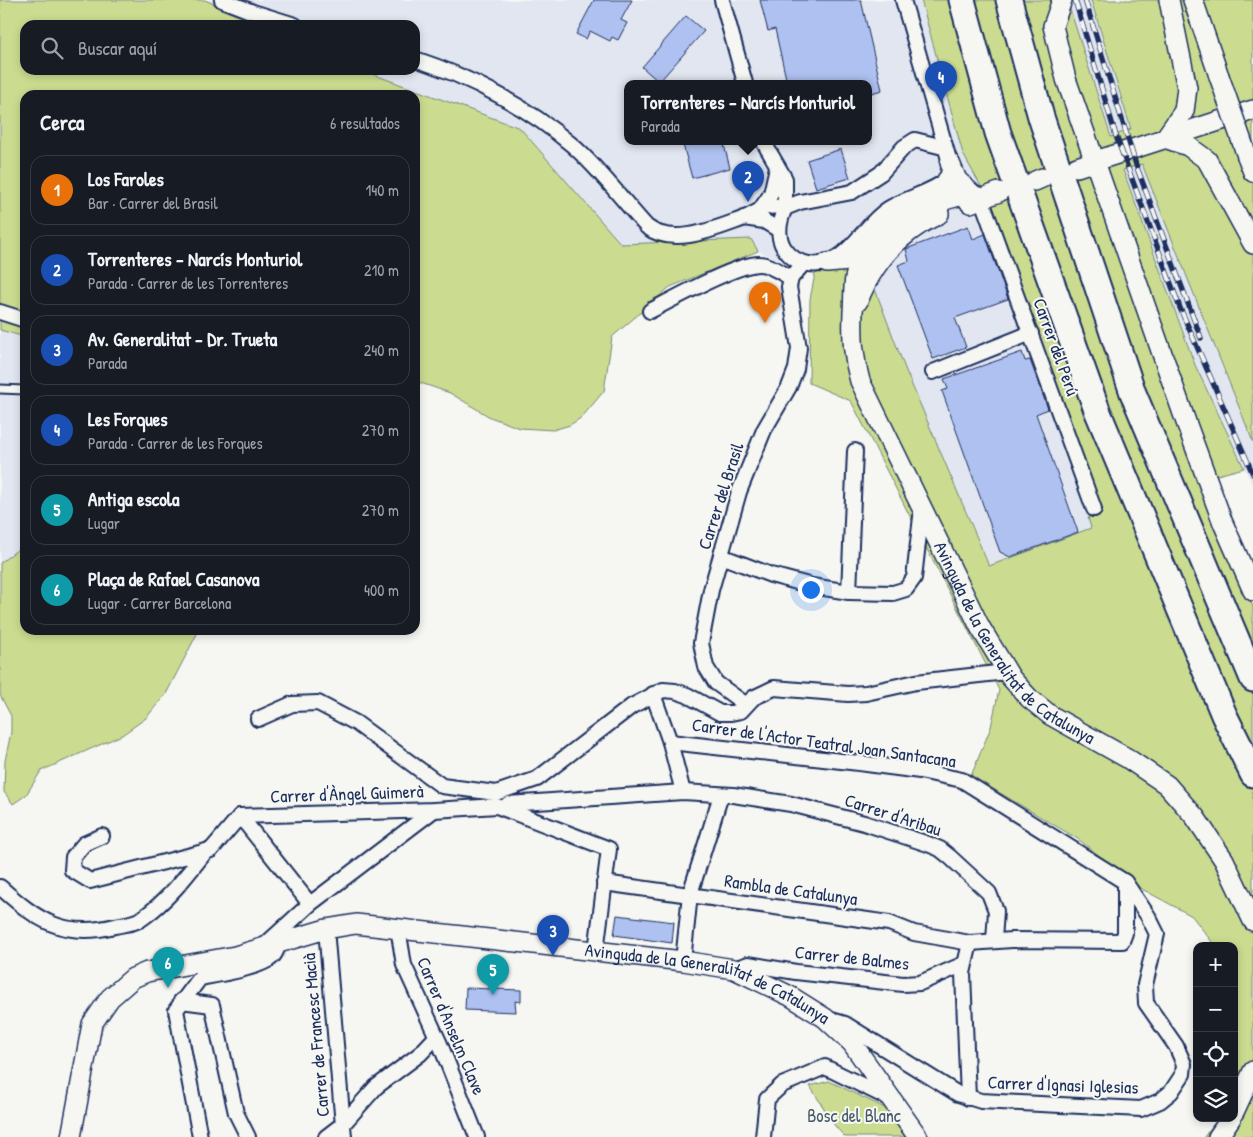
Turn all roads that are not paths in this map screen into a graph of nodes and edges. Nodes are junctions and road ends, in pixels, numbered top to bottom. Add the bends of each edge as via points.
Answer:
1 (222, 0) edge
2 (722, 0) edge
3 (903, 0) edge
4 (962, 0) edge
5 (1009, 0) edge
6 (1062, 0) edge
7 (1169, 0) edge
8 (1193, 0) edge
9 (1208, 0) edge
10 (279, 20) edge
11 (420, 61) edge
12 (1218, 76) junction
13 (744, 80) edge
14 (1253, 110) edge
15 (1165, 138) junction
16 (765, 145) edge
17 (946, 163) junction
18 (1086, 164) junction
19 (1250, 164) edge
20 (777, 167) junction
21 (999, 192) dead end
22 (977, 197) junction
23 (941, 202) junction
24 (762, 208) junction
25 (785, 208) junction
26 (744, 218) junction
27 (778, 230) junction
28 (906, 232) junction
29 (1253, 244) edge
30 (883, 255) junction
31 (861, 260) junction
32 (828, 262) junction
33 (804, 263) junction
34 (791, 278) junction
35 (854, 284) junction
36 (650, 311) dead end
37 (0, 312) edge
38 (853, 313) junction
39 (20, 318) edge
40 (1031, 333) junction
41 (933, 372) dead end
42 (0, 390) edge
43 (20, 390) edge
44 (855, 450) dead end
45 (922, 508) junction
46 (1094, 509) dead end
47 (721, 556) junction
48 (1253, 591) edge
49 (849, 592) junction
50 (1006, 672) junction
51 (1253, 679) edge
52 (653, 694) junction
53 (745, 704) junction
54 (258, 719) dead end
55 (670, 742) junction
56 (1253, 774) edge
57 (683, 792) junction
58 (721, 794) junction
59 (499, 802) junction
60 (434, 810) junction
61 (240, 816) junction
62 (102, 836) dead end
63 (206, 851) junction
64 (1125, 882) junction
65 (604, 883) junction
66 (0, 887) edge
67 (690, 894) junction
68 (310, 904) junction
69 (1253, 921) edge
70 (398, 928) junction
71 (326, 929) junction
72 (994, 940) junction
73 (970, 942) junction
74 (270, 946) junction
75 (596, 951) junction
76 (683, 961) junction
77 (964, 964) junction
78 (734, 969) junction
79 (181, 1001) junction
80 (825, 1018) junction
81 (436, 1037) junction
82 (1253, 1071) edge
83 (968, 1098) junction
84 (893, 1100) junction
85 (1238, 1103) edge
86 (1228, 1122) edge
87 (343, 1131) edge
88 (70, 1137) edge
89 (200, 1137) edge
90 (248, 1137) edge
91 (326, 1137) edge
92 (477, 1137) edge
93 (763, 1137) edge
94 (918, 1137) edge
95 (1218, 1137) edge

1 - 10 street
2 - 13 street
3 - 17 street
4 - 56 highway via 998,133 1097,410 1224,715
5 - 51 highway via 1041,117 1133,393
6 - 18 street via 1054,19 1054,39
7 - 15 street via 1187,88 1184,111
8 - 12 street
9 - 12 street
11 - 26 street via 473,82 549,128 572,146 654,232 672,238 681,237
12 - 19 street, bridge
14 - 15 street
15 - 18 street
15 - 29 street via 1188,146 1207,160
16 - 20 street
17 - 22 street via 957,180
17 - 23 street
17 - 25 street via 915,140 904,147 881,173 852,192
17 - 32 street via 872,222 848,251
18 - 48 street
20 - 24 street via 772,194
20 - 25 street via 785,179
21 - 22 street
22 - 23 street, Avinguda de la Generalitat de Catalunya
22 - 28 street, Avinguda de la Generalitat de Catalunya
22 - 40 street, Carrer del Perú
23 - 28 street via 938,208 909,225
23 - 31 street, Avinguda de la Generalitat de Catalunya via 915,211 887,228
24 - 25 street
24 - 26 street
25 - 27 street
26 - 27 street via 764,221
27 - 33 street via 785,250
28 - 30 street, Avinguda de la Generalitat de Catalunya
30 - 31 street
30 - 38 street, Avinguda de la Generalitat de Catalunya via 863,287
31 - 32 street
31 - 35 street, Avinguda de la Generalitat de Catalunya
32 - 33 street
32 - 35 street
33 - 34 street
34 - 36 street via 767,266 752,265
34 - 47 street, Carrer del Brasil via 788,287 799,348 796,369 751,459
35 - 38 street, Avinguda de la Generalitat de Catalunya
37 - 39 street
38 - 45 street, Avinguda de la Generalitat de Catalunya via 852,346 860,381
40 - 41 street
40 - 46 street, Carrer del Perú
42 - 43 lane
44 - 49 street
45 - 49 street via 914,578 906,589 893,593
45 - 50 street, Avinguda de la Generalitat de Catalunya via 980,627
47 - 49 street via 771,575
47 - 53 street, Carrer del Brasil via 700,642 702,656 716,682
50 - 53 street via 848,694 774,688
50 - 69 street, Avinguda de la Generalitat de Catalunya via 1038,706 1151,773 1180,799 1224,860
52 - 53 street via 663,690 675,691 720,713 740,711
52 - 55 street
52 - 59 street via 632,706 537,779
54 - 59 street via 292,704 318,703 356,723 442,786
55 - 57 street
55 - 64 street, Carrer de l'Actor Teatral Joan Santacana via 920,771 962,780
57 - 58 street, Carrer d'Aribau
57 - 59 street, Carrer d'Aribau
58 - 67 street
58 - 72 street, Carrer d'Aribau via 811,808 940,849 989,893 996,911
59 - 60 street, Carrer d'Àngel Guimerà
59 - 65 street via 609,849
60 - 61 street, Carrer d'Àngel Guimerà
60 - 68 street
61 - 63 street via 211,850
61 - 68 street
62 - 63 street via 84,844 73,857 72,870 90,881
63 - 66 street via 174,891 142,919 102,929 69,930 30,914
64 - 72 street via 1125,933 1122,941
64 - 83 street, Carrer d'Ignasi Iglesias via 1157,934 1144,996 1182,1056 1183,1074 1172,1092 1141,1109
65 - 67 street, Rambla de Catalunya
65 - 75 street
67 - 73 street, Rambla de Catalunya via 889,923 914,933
67 - 76 street
68 - 74 street
70 - 71 street, Avinguda de la Generalitat de Catalunya via 356,924
70 - 75 street, Avinguda de la Generalitat de Catalunya
70 - 81 street, Carrer d'Anselm Clave via 404,965
71 - 74 street, Avinguda de la Generalitat de Catalunya
71 - 87 street, Carrer de Francesc Macià
72 - 73 street
73 - 77 street
74 - 79 street via 276,952 267,961 200,978
74 - 88 street, Avinguda de la Generalitat de Catalunya via 147,972 133,978 116,992 92,1024
75 - 76 street, Avinguda de la Generalitat de Catalunya
76 - 78 street, Avinguda de la Generalitat de Catalunya
77 - 78 street, Carrer de Balmes via 920,983 903,984 748,964
77 - 83 street
78 - 80 street, Avinguda de la Generalitat de Catalunya via 790,996
79 - 89 street via 176,1010
79 - 90 street via 212,1006 236,1113
80 - 83 street, Carrer d'Ignasi Iglesias via 845,1024
80 - 84 street, Avinguda de la Generalitat de Catalunya via 852,1043
81 - 87 street via 420,1054 376,1087
81 - 92 street, Carrer d'Anselm Clave
82 - 85 street
84 - 93 street via 825,1067 782,1085 767,1099
84 - 94 street, Avinguda de la Generalitat de Catalunya
86 - 95 street
87 - 91 street

